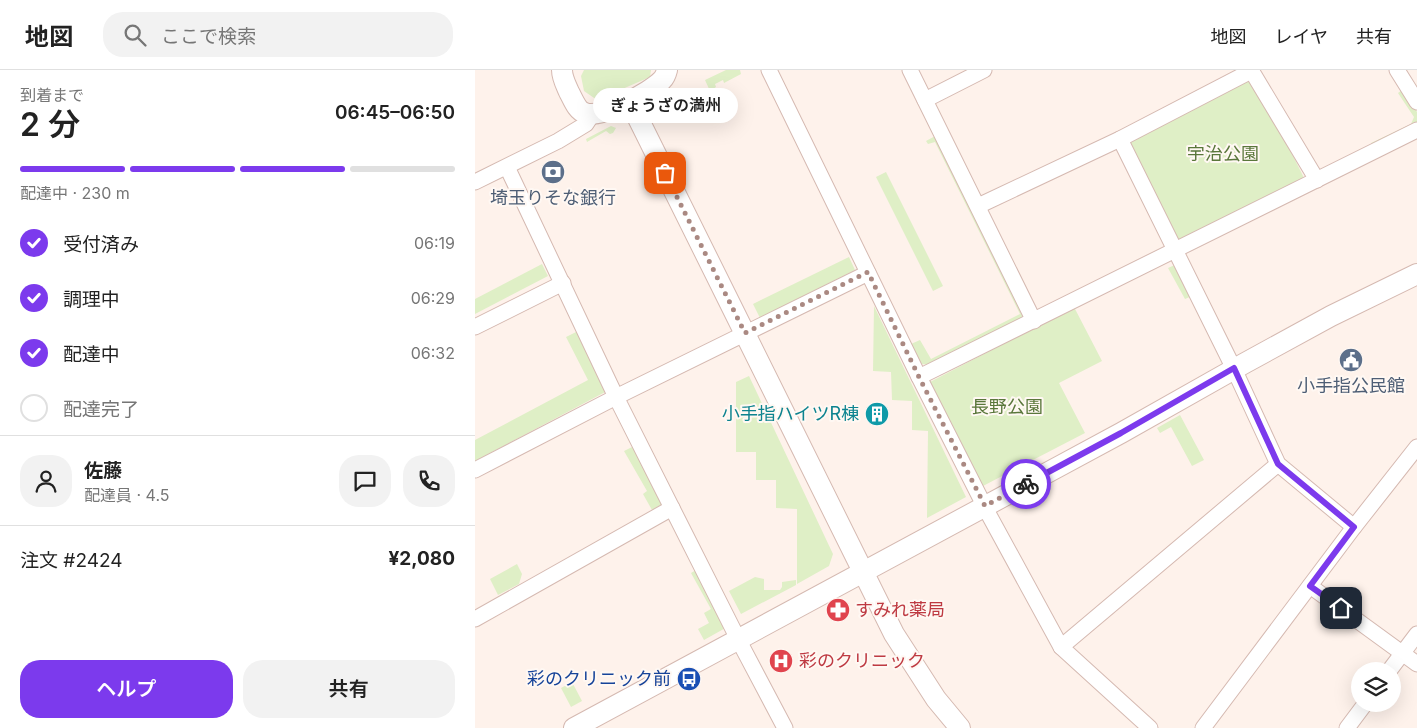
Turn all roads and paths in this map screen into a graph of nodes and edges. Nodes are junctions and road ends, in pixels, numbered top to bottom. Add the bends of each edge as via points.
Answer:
1 (562, 70) edge
2 (667, 70) edge
3 (769, 70) edge
4 (910, 70) edge
5 (984, 70) edge
6 (1397, 70) edge
7 (1251, 71) edge
8 (629, 100) junction
9 (925, 100) junction
10 (1417, 102) edge
11 (592, 115) junction
12 (1417, 130) edge
13 (1120, 139) junction
14 (507, 167) junction
15 (1317, 180) junction
16 (475, 182) edge
17 (977, 206) junction
18 (1176, 251) junction
19 (868, 272) junction
20 (1417, 274) edge
21 (563, 283) junction
22 (1034, 321) junction
23 (475, 327) edge
24 (745, 333) junction
25 (1234, 368) junction
26 (919, 377) junction
27 (617, 396) junction
28 (1417, 447) edge
29 (1278, 464) junction
30 (475, 470) edge
31 (985, 506) junction
32 (673, 508) junction
33 (1354, 527) junction
34 (862, 572) junction
35 (1310, 586) junction
36 (475, 619) edge
37 (1417, 634) edge
38 (738, 639) junction
39 (1061, 647) junction
40 (1403, 653) junction
41 (1396, 662) edge
42 (1417, 664) edge
43 (1359, 712) edge
44 (574, 728) edge
45 (785, 728) edge
46 (960, 728) edge
47 (1150, 728) edge
48 (1203, 728) edge
49 (1347, 728) edge

1 - 11 street via 562,77 576,105 583,113
2 - 8 street via 654,88
3 - 19 street
4 - 9 street
5 - 9 street
6 - 10 street
7 - 13 street
7 - 15 street
8 - 11 street
8 - 24 street
9 - 17 street
11 - 14 street via 586,124
12 - 15 street
13 - 17 street
13 - 18 street
14 - 16 street
14 - 21 street
15 - 18 street
17 - 22 street
18 - 22 street
18 - 25 street
19 - 24 street
19 - 26 street
20 - 25 street
21 - 23 street
21 - 27 street
22 - 26 street
24 - 27 street
24 - 34 street
25 - 29 street
25 - 31 street
26 - 31 street
27 - 30 street
27 - 32 street
28 - 33 street
29 - 33 street
29 - 39 street
31 - 34 street
31 - 39 street
32 - 36 street
32 - 38 street
33 - 35 street
34 - 38 street
34 - 46 street via 893,634 936,699
35 - 40 street
35 - 48 street
37 - 40 street
38 - 44 street
38 - 45 street
39 - 47 street
40 - 41 street
40 - 42 street
43 - 49 street

